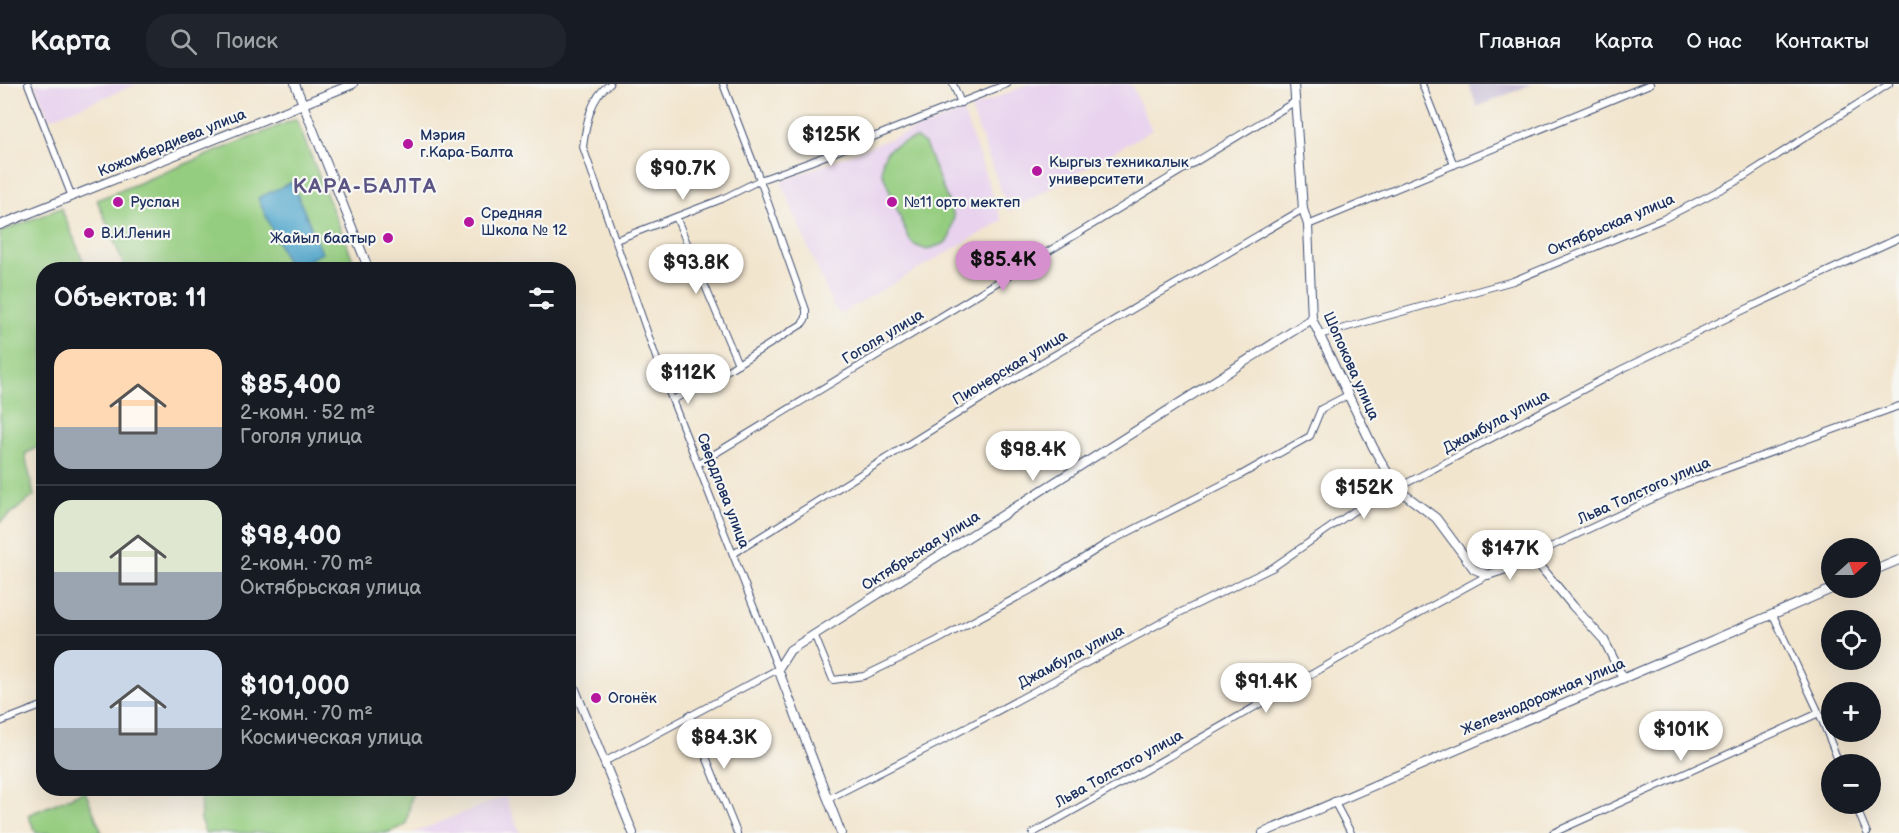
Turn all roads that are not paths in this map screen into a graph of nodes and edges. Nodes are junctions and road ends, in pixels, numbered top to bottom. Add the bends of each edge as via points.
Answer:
1 (28, 84) edge
2 (295, 84) edge
3 (353, 84) edge
4 (610, 84) edge
5 (723, 84) edge
6 (953, 84) edge
7 (1007, 84) edge
8 (1294, 84) edge
9 (1422, 84) edge
10 (1650, 84) edge
11 (1889, 84) edge
12 (1296, 100) junction
13 (962, 103) junction
14 (303, 105) junction
15 (1454, 165) junction
16 (760, 180) junction
17 (72, 197) junction
18 (1303, 209) junction
19 (676, 217) junction
20 (0, 225) edge
21 (1308, 225) junction
22 (1899, 238) edge
23 (616, 240) junction
24 (366, 262) edge
25 (1312, 319) junction
26 (1319, 335) junction
27 (738, 364) junction
28 (1348, 395) junction
29 (673, 400) junction
30 (1899, 406) edge
31 (698, 464) junction
32 (1396, 488) junction
33 (733, 554) junction
34 (1899, 560) edge
35 (1524, 563) junction
36 (1881, 567) edge
37 (1488, 575) junction
38 (1821, 594) edge
39 (1773, 615) junction
40 (814, 634) junction
41 (778, 669) junction
42 (1623, 678) junction
43 (576, 692) edge
44 (36, 708) edge
45 (1819, 713) junction
46 (689, 715) junction
47 (0, 722) edge
48 (1836, 754) edge
49 (604, 762) junction
50 (828, 799) junction
51 (1334, 801) junction
52 (1859, 814) edge
53 (633, 833) edge
54 (736, 833) edge
55 (841, 833) edge
56 (1033, 833) edge
57 (1263, 833) edge
58 (1351, 833) edge
59 (1553, 833) edge
60 (1867, 833) edge

1 - 17 street
2 - 14 street
3 - 14 street, Кожомбердиева улица
4 - 23 street, Свердлова улица via 602,89 588,117 583,147
5 - 16 street
6 - 13 street
7 - 13 street
8 - 12 street, Шопокова улица
9 - 15 street
10 - 15 street
11 - 26 street, Октябрьская улица via 1737,181 1663,219 1513,281
12 - 18 street, Шопокова улица
12 - 31 street, Гоголя улица
13 - 16 street
14 - 17 street, Кожомбердиева улица
14 - 24 street
15 - 21 street
16 - 19 street
16 - 27 street via 807,315 802,324
17 - 20 street, Кожомбердиева улица
18 - 21 street, Шопокова улица
18 - 33 street, Пионерская улица via 1000,387
19 - 23 street
19 - 27 street
21 - 25 street, Шопокова улица
22 - 32 street, Джамбула улица via 1622,369
23 - 29 street, Свердлова улица
25 - 26 street, Шопокова улица
25 - 40 street, Октябрьская улица
26 - 28 street, Шопокова улица
27 - 29 street
28 - 32 street, Шопокова улица
28 - 40 street via 1321,409 1310,436 1107,543 985,615 864,676 833,680
29 - 31 street, Свердлова улица
30 - 35 street, Льва Толстого улица via 1684,484
31 - 33 street, Свердлова улица
32 - 37 street, Шопокова улица via 1436,518 1474,569
32 - 50 street, Джамбула улица via 1354,511 1272,568
33 - 41 street, Свердлова улица
34 - 36 street
35 - 37 street, Льва Толстого улица
35 - 42 street via 1541,567 1604,640
37 - 56 street, Льва Толстого улица
38 - 39 street, Железнодорожная улица
39 - 42 street, Железнодорожная улица
39 - 45 street
40 - 41 street, Октябрьская улица via 790,650
41 - 46 street, Октябрьская улица
41 - 50 street, Свердлова улица
42 - 51 street, Железнодорожная улица
43 - 49 street
44 - 47 street
45 - 48 street
45 - 59 street
46 - 49 street, Октябрьская улица
46 - 54 street
49 - 53 street
50 - 55 street, Свердлова улица
51 - 57 street, Железнодорожная улица
51 - 58 street
52 - 60 street

